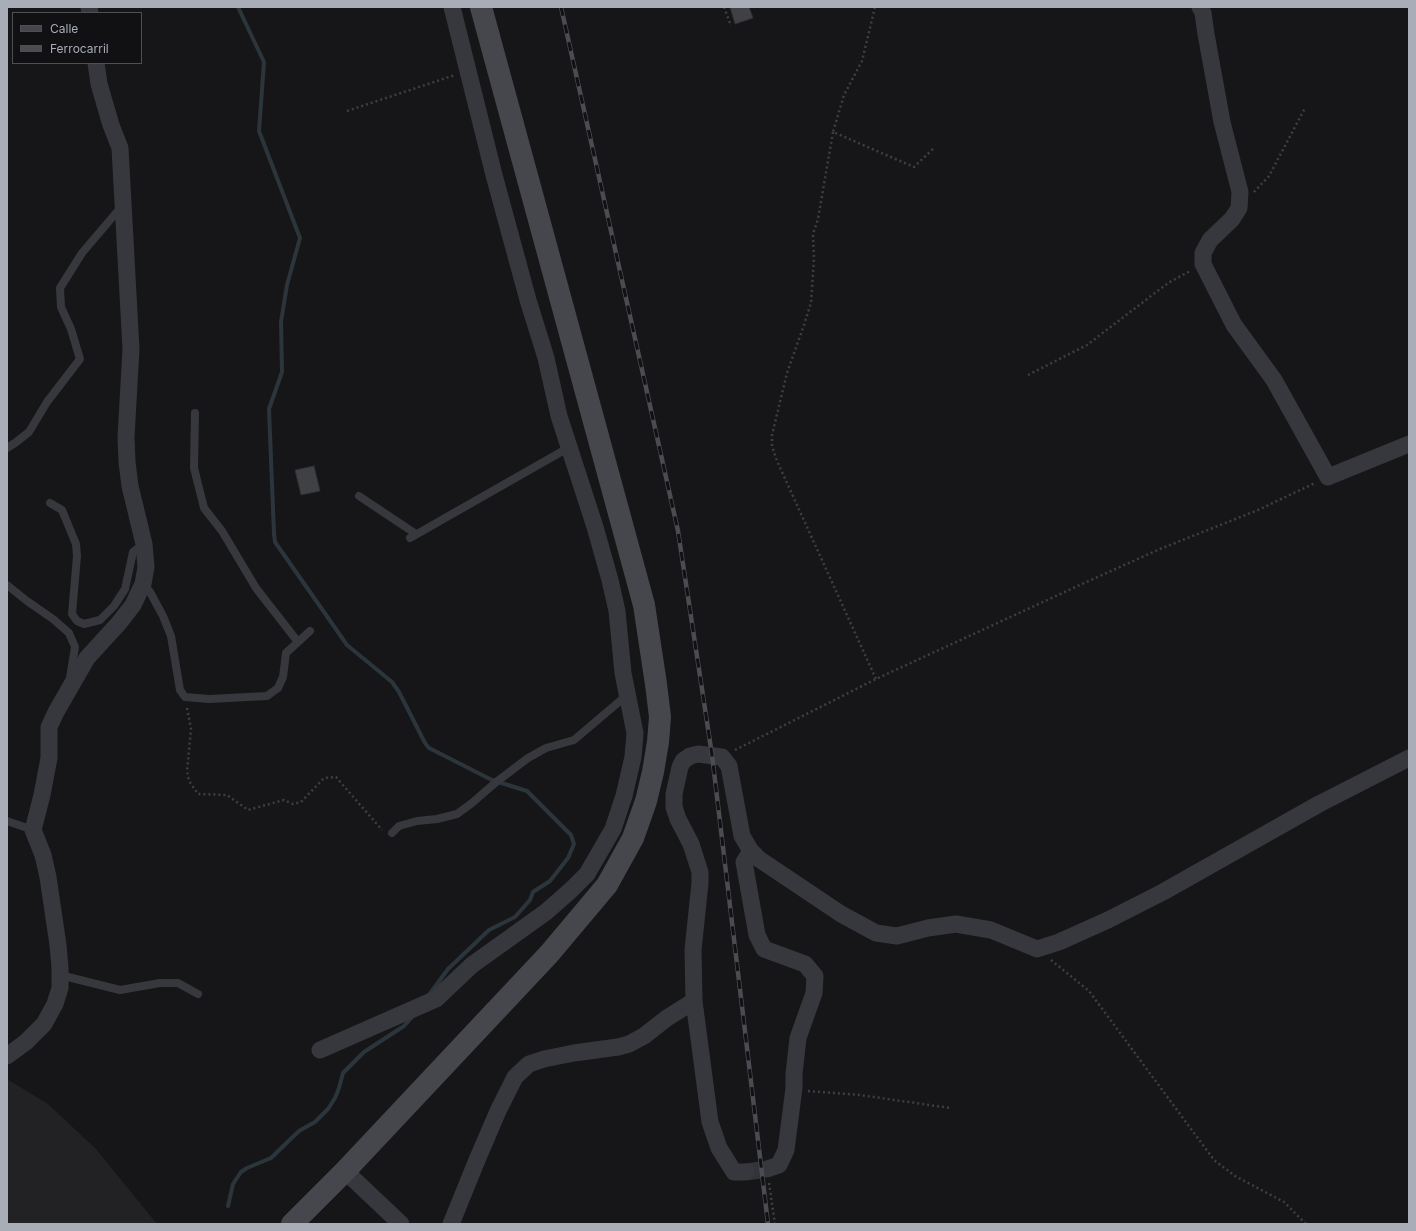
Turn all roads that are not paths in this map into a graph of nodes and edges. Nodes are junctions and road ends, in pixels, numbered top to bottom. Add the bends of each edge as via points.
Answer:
1 (452, 7) edge
2 (481, 7) edge
3 (1200, 7) edge
4 (96, 64) edge
5 (124, 204) junction
6 (195, 413) dead end
7 (1409, 444) edge
8 (7, 448) edge
9 (568, 448) junction
10 (359, 496) dead end
11 (50, 504) dead end
12 (144, 544) junction
13 (143, 584) junction
14 (7, 585) edge
15 (310, 631) dead end
16 (298, 642) junction
17 (69, 689) junction
18 (628, 694) junction
19 (1409, 758) edge
20 (7, 821) edge
21 (33, 830) junction
22 (392, 833) road end
23 (751, 851) junction
24 (60, 975) junction
25 (198, 994) dead end
26 (694, 1001) junction
27 (320, 1050) dead end
28 (7, 1056) edge
29 (767, 1170) tunnel mouth
30 (345, 1171) junction
31 (746, 1172) tunnel mouth
32 (292, 1224) edge
33 (299, 1224) edge
34 (401, 1224) edge
35 (451, 1224) edge

1 - 9 street via 494,175 546,358
2 - 30 main road via 644,605 660,717 658,742 646,801 633,838 607,885 549,954
3 - 7 street via 1222,122 1240,192 1239,208 1232,219 1210,240 1203,253 1203,264 1234,325 1274,380 1328,477
4 - 5 street via 99,84 120,148
5 - 8 lane via 82,253 60,288 61,307 80,359 28,432
5 - 12 street via 131,349 127,462
6 - 16 lane via 194,468 204,508 222,531 256,588
9 - 10 lane via 413,536
9 - 18 street via 610,580 617,611 623,673
11 - 12 lane via 62,510 76,544 72,614 77,621 84,624 100,620 114,606 125,589 133,552
12 - 13 street via 146,567
13 - 16 lane via 163,616 171,636 180,690 185,697 209,699 267,696 278,688 283,677 286,653
13 - 17 street via 133,605 87,658
14 - 17 lane via 69,633 75,647
15 - 16 lane
17 - 21 street via 49,727 49,758
18 - 22 lane via 574,740 546,748 528,758 457,814 399,826
18 - 27 street via 635,732 630,773 613,829 587,874 546,912 472,965 436,999
19 - 23 street via 1319,804 1156,896 1059,942 1037,949 991,930 956,924 897,936 876,933 841,914
20 - 21 lane
21 - 24 street via 48,876
23 - 26 street via 742,836 729,766 722,757 698,754 690,756 680,766 674,807 691,844 700,872 693,950
23 - 29 street via 744,862 757,936 764,949 805,964 814,976 814,993 798,1038 786,1150 778,1165
24 - 25 lane via 120,990 160,983 178,983
24 - 28 street via 60,988 55,1004 44,1024
26 - 31 street via 710,1122 719,1148 734,1172
26 - 35 street via 629,1044 529,1064 515,1077 498,1111
30 - 32 main road
30 - 33 main road
30 - 34 street

